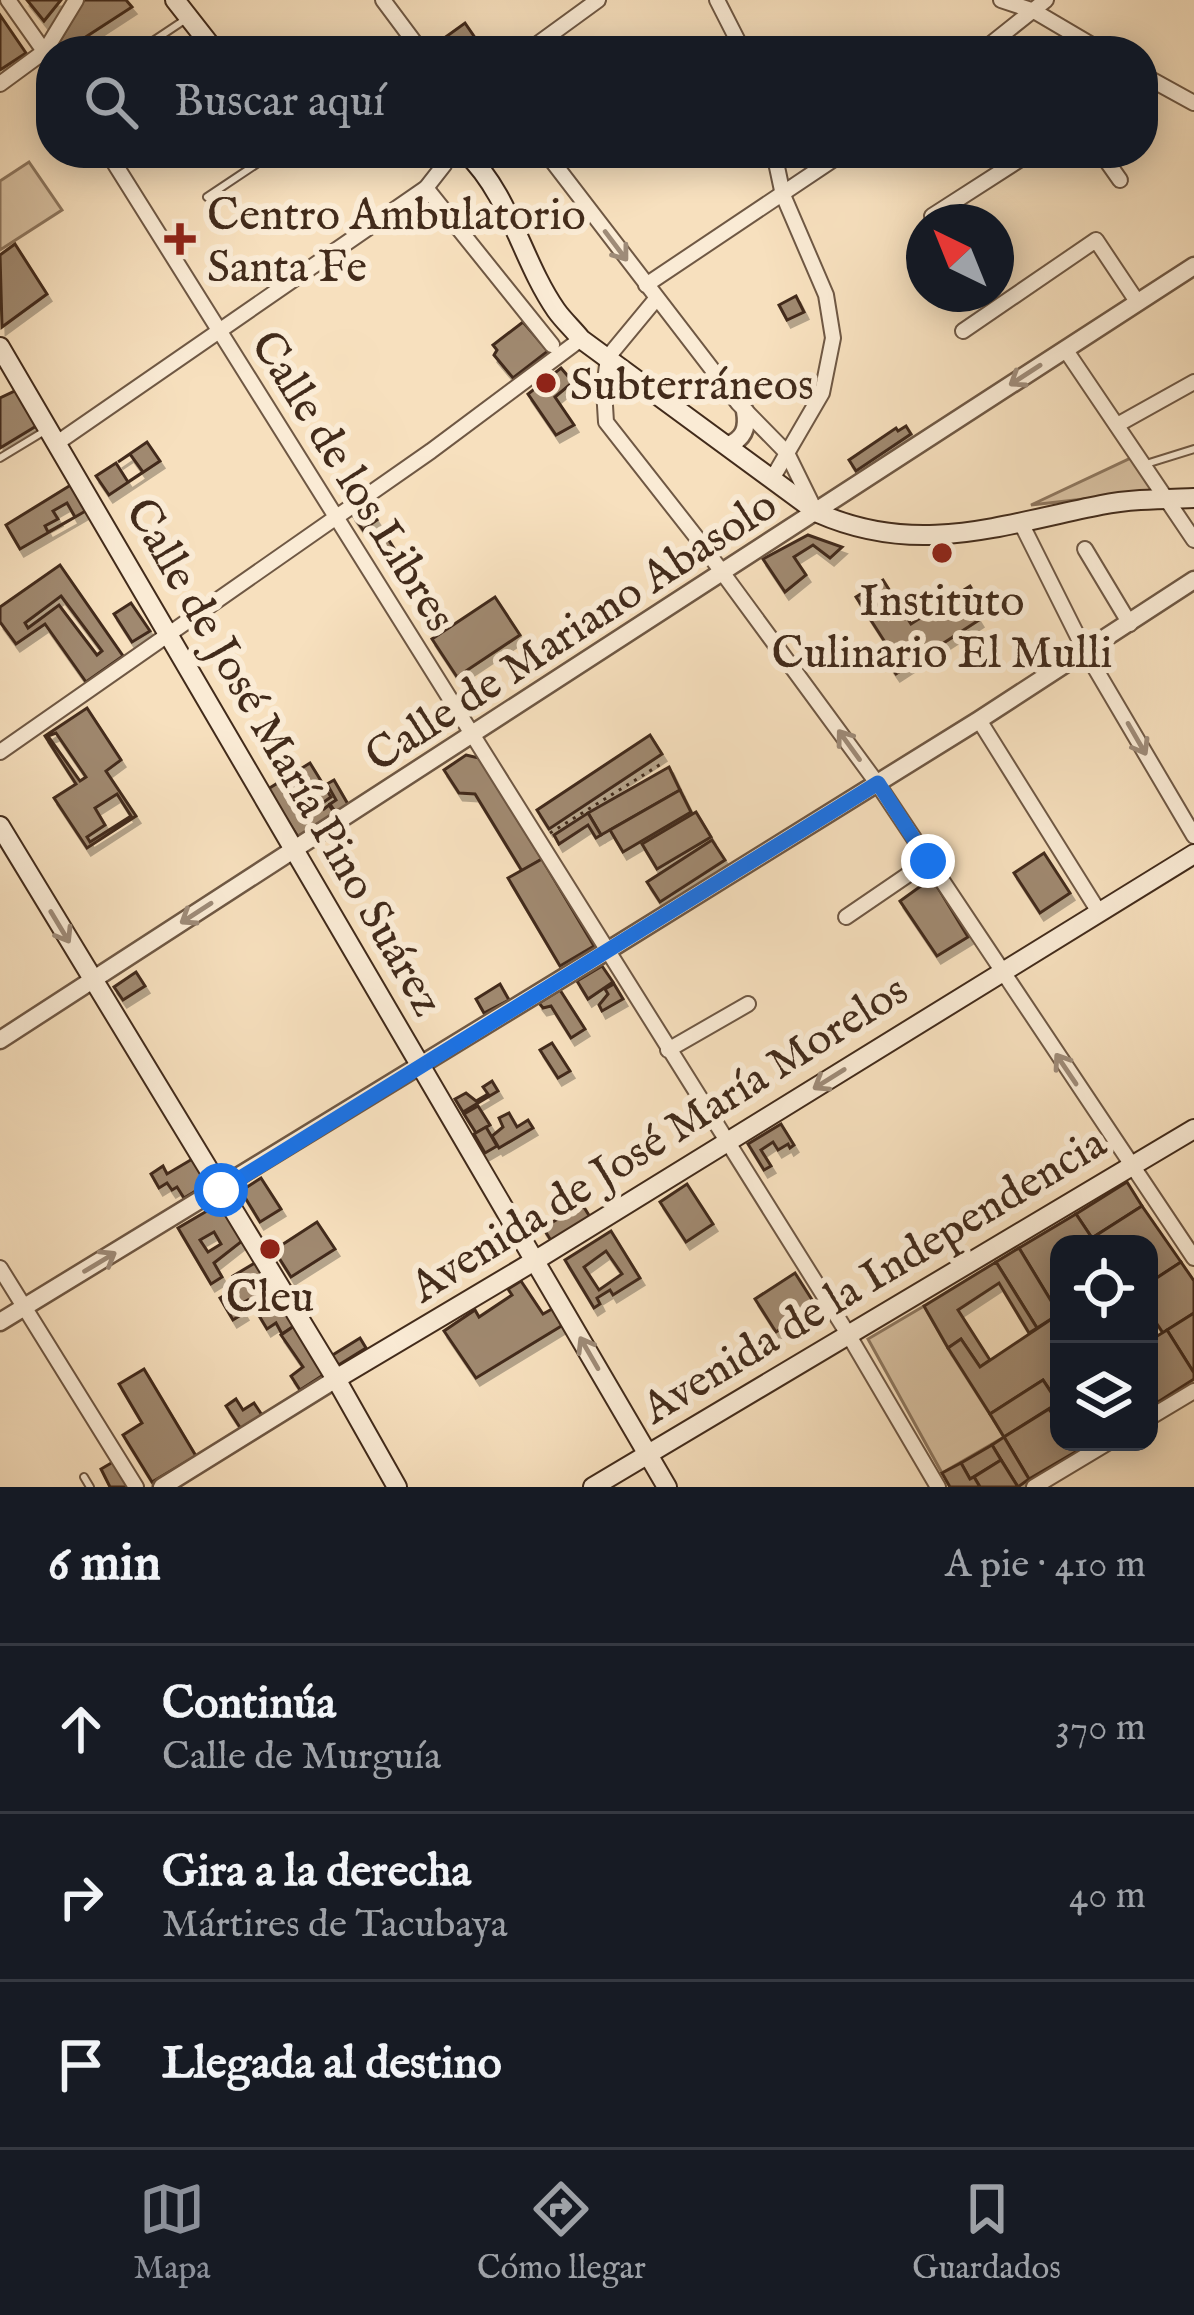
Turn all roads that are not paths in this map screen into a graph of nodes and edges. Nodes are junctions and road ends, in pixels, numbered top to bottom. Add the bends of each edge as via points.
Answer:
1 (8, 0) edge
2 (76, 0) edge
3 (175, 0) edge
4 (383, 0) edge
5 (598, 0) edge
6 (717, 0) edge
7 (1001, 0) edge
8 (1040, 6) edge
9 (186, 19) junction
10 (58, 36) edge
11 (160, 36) edge
12 (201, 36) edge
13 (411, 36) edge
14 (549, 36) edge
15 (735, 36) edge
16 (1001, 36) edge
17 (1081, 36) edge
18 (36, 39) edge
19 (36, 63) edge
20 (0, 84) edge
21 (1158, 84) edge
22 (1194, 103) edge
23 (117, 168) edge
24 (250, 168) edge
25 (442, 168) edge
26 (480, 168) edge
27 (557, 168) edge
28 (777, 168) edge
29 (822, 168) edge
30 (1007, 168) edge
31 (1112, 168) edge
32 (1120, 180) dead end
33 (426, 188) junction
34 (783, 195) junction
35 (207, 197) dead end
36 (951, 204) edge
37 (1194, 266) edge
38 (646, 285) junction
39 (656, 299) junction
40 (1138, 302) junction
41 (963, 331) dead end
42 (218, 332) junction
43 (581, 339) junction
44 (553, 345) dead end
45 (0, 347) edge
46 (1065, 349) junction
47 (608, 357) junction
48 (1194, 382) edge
49 (745, 411) junction
50 (1118, 425) junction
51 (52, 436) junction
52 (728, 445) junction
53 (1194, 449) edge
54 (787, 453) junction
55 (0, 458) edge
56 (1143, 465) junction
57 (772, 479) junction
58 (1194, 498) edge
59 (1166, 499) junction
60 (815, 512) junction
61 (334, 516) junction
62 (1022, 525) junction
63 (1194, 540) edge
64 (1085, 549) dead end
65 (720, 570) junction
66 (1194, 580) edge
67 (1130, 624) junction
68 (169, 635) junction
69 (1085, 651) junction
70 (979, 720) junction
71 (474, 735) junction
72 (0, 752) edge
73 (878, 783) junction
74 (0, 826) edge
75 (1194, 836) edge
76 (295, 850) junction
77 (1194, 854) edge
78 (928, 861) junction
79 (1099, 912) junction
80 (846, 917) dead end
81 (607, 951) junction
82 (1000, 972) junction
83 (91, 980) junction
84 (748, 1004) dead end
85 (0, 1040) edge
86 (668, 1050) junction
87 (422, 1065) junction
88 (1194, 1129) edge
89 (728, 1143) junction
90 (1132, 1166) junction
91 (221, 1190) junction
92 (1194, 1258) edge
93 (536, 1261) junction
94 (0, 1268) edge
95 (23, 1307) junction
96 (0, 1322) edge
97 (848, 1334) junction
98 (335, 1379) junction
99 (1194, 1391) edge
100 (1158, 1413) edge
101 (1093, 1451) edge
102 (647, 1454) junction
103 (84, 1478) dead end
104 (90, 1487) edge
105 (136, 1487) edge
106 (163, 1487) edge
107 (397, 1487) edge
108 (593, 1487) edge
109 (667, 1487) edge
110 (938, 1487) edge
111 (1034, 1487) edge

1 - 18 street
2 - 10 street
3 - 9 main road
4 - 13 street
5 - 14 street
6 - 15 street
7 - 8 street
8 - 16 street
8 - 17 street
9 - 11 lane
9 - 12 main road
19 - 20 street
21 - 22 street
23 - 42 street, Calle de los Libres
24 - 35 lane
25 - 33 street
26 - 43 main road via 556,309
27 -> 38 street
28 - 34 street
29 - 34 street
30 - 36 street
31 - 32 street
33 - 42 street
33 - 44 street
34 - 38 street
34 - 54 street via 826,295 833,338 823,394
37 - 40 street, Calle de Mariano Abasolo
38 - 39 street
39 - 47 street
39 - 49 street
40 - 41 street via 1096,240
40 - 46 street, Calle de Mariano Abasolo
42 - 51 street
42 - 61 street, Calle de los Libres
43 - 47 main road
43 - 61 street
45 - 51 main road, Calle de José María Pino Suárez
46 - 50 street
46 -> 60 street, Calle de Mariano Abasolo
47 - 52 main road
47 - 65 street via 606,422
48 - 50 street
49 - 52 street via 744,433
49 - 54 street
50 - 56 street
51 - 55 lane
51 - 68 main road, Calle de José María Pino Suárez
52 - 57 main road
53 - 56 lane
54 - 57 street
54 - 60 street
56 - 59 street
57 - 60 main road
58 - 59 main road
59 - 62 main road via 1104,504
59 - 63 street
60 - 62 main road via 910,537
60 - 65 street, Calle de Mariano Abasolo
61 - 68 street
61 - 71 street, Calle de los Libres
62 - 69 street
64 - 67 street
65 - 71 street, Calle de Mariano Abasolo
73 -> 65 street
66 - 67 street
67 - 69 street
68 - 72 street
68 - 76 main road, Calle de José María Pino Suárez
69 - 70 street
69 -> 75 street
70 - 73 street
70 - 79 street
71 - 76 street, Calle de Mariano Abasolo
71 - 81 street, Calle de los Libres
73 - 78 street
73 - 81 street
74 -> 83 main road
76 -> 83 street, Calle de Mariano Abasolo
76 - 87 main road, Calle de José María Pino Suárez
77 - 79 main road, Avenida de José María Morelos
78 - 80 street
78 - 82 street
79 - 82 main road, Avenida de José María Morelos
81 - 86 street, Calle de los Libres
81 - 87 street
82 -> 89 main road, Avenida de José María Morelos
90 -> 82 street
83 - 85 street, Calle de Mariano Abasolo
83 - 91 main road
84 - 86 street
86 - 89 street, Calle de los Libres
87 - 91 street
87 - 93 main road, Calle de José María Pino Suárez
88 - 90 main road, Avenida de la Independencia
89 - 93 main road, Avenida de José María Morelos
89 - 97 street, Calle de los Libres
90 - 92 street
90 - 97 main road, Avenida de la Independencia
95 -> 91 street
91 - 98 main road
93 - 98 main road, Avenida de José María Morelos
102 -> 93 main road, Calle de José María Pino Suárez
94 - 95 street
95 - 96 street
95 - 105 street
97 - 102 main road, Avenida de la Independencia
97 - 110 street, Calle de los Libres
98 - 106 street, Avenida de José María Morelos
98 - 107 main road
99 - 100 street
101 - 111 street
102 - 108 main road, Avenida de la Independencia
102 - 109 main road, Calle de José María Pino Suárez
103 - 104 lane

